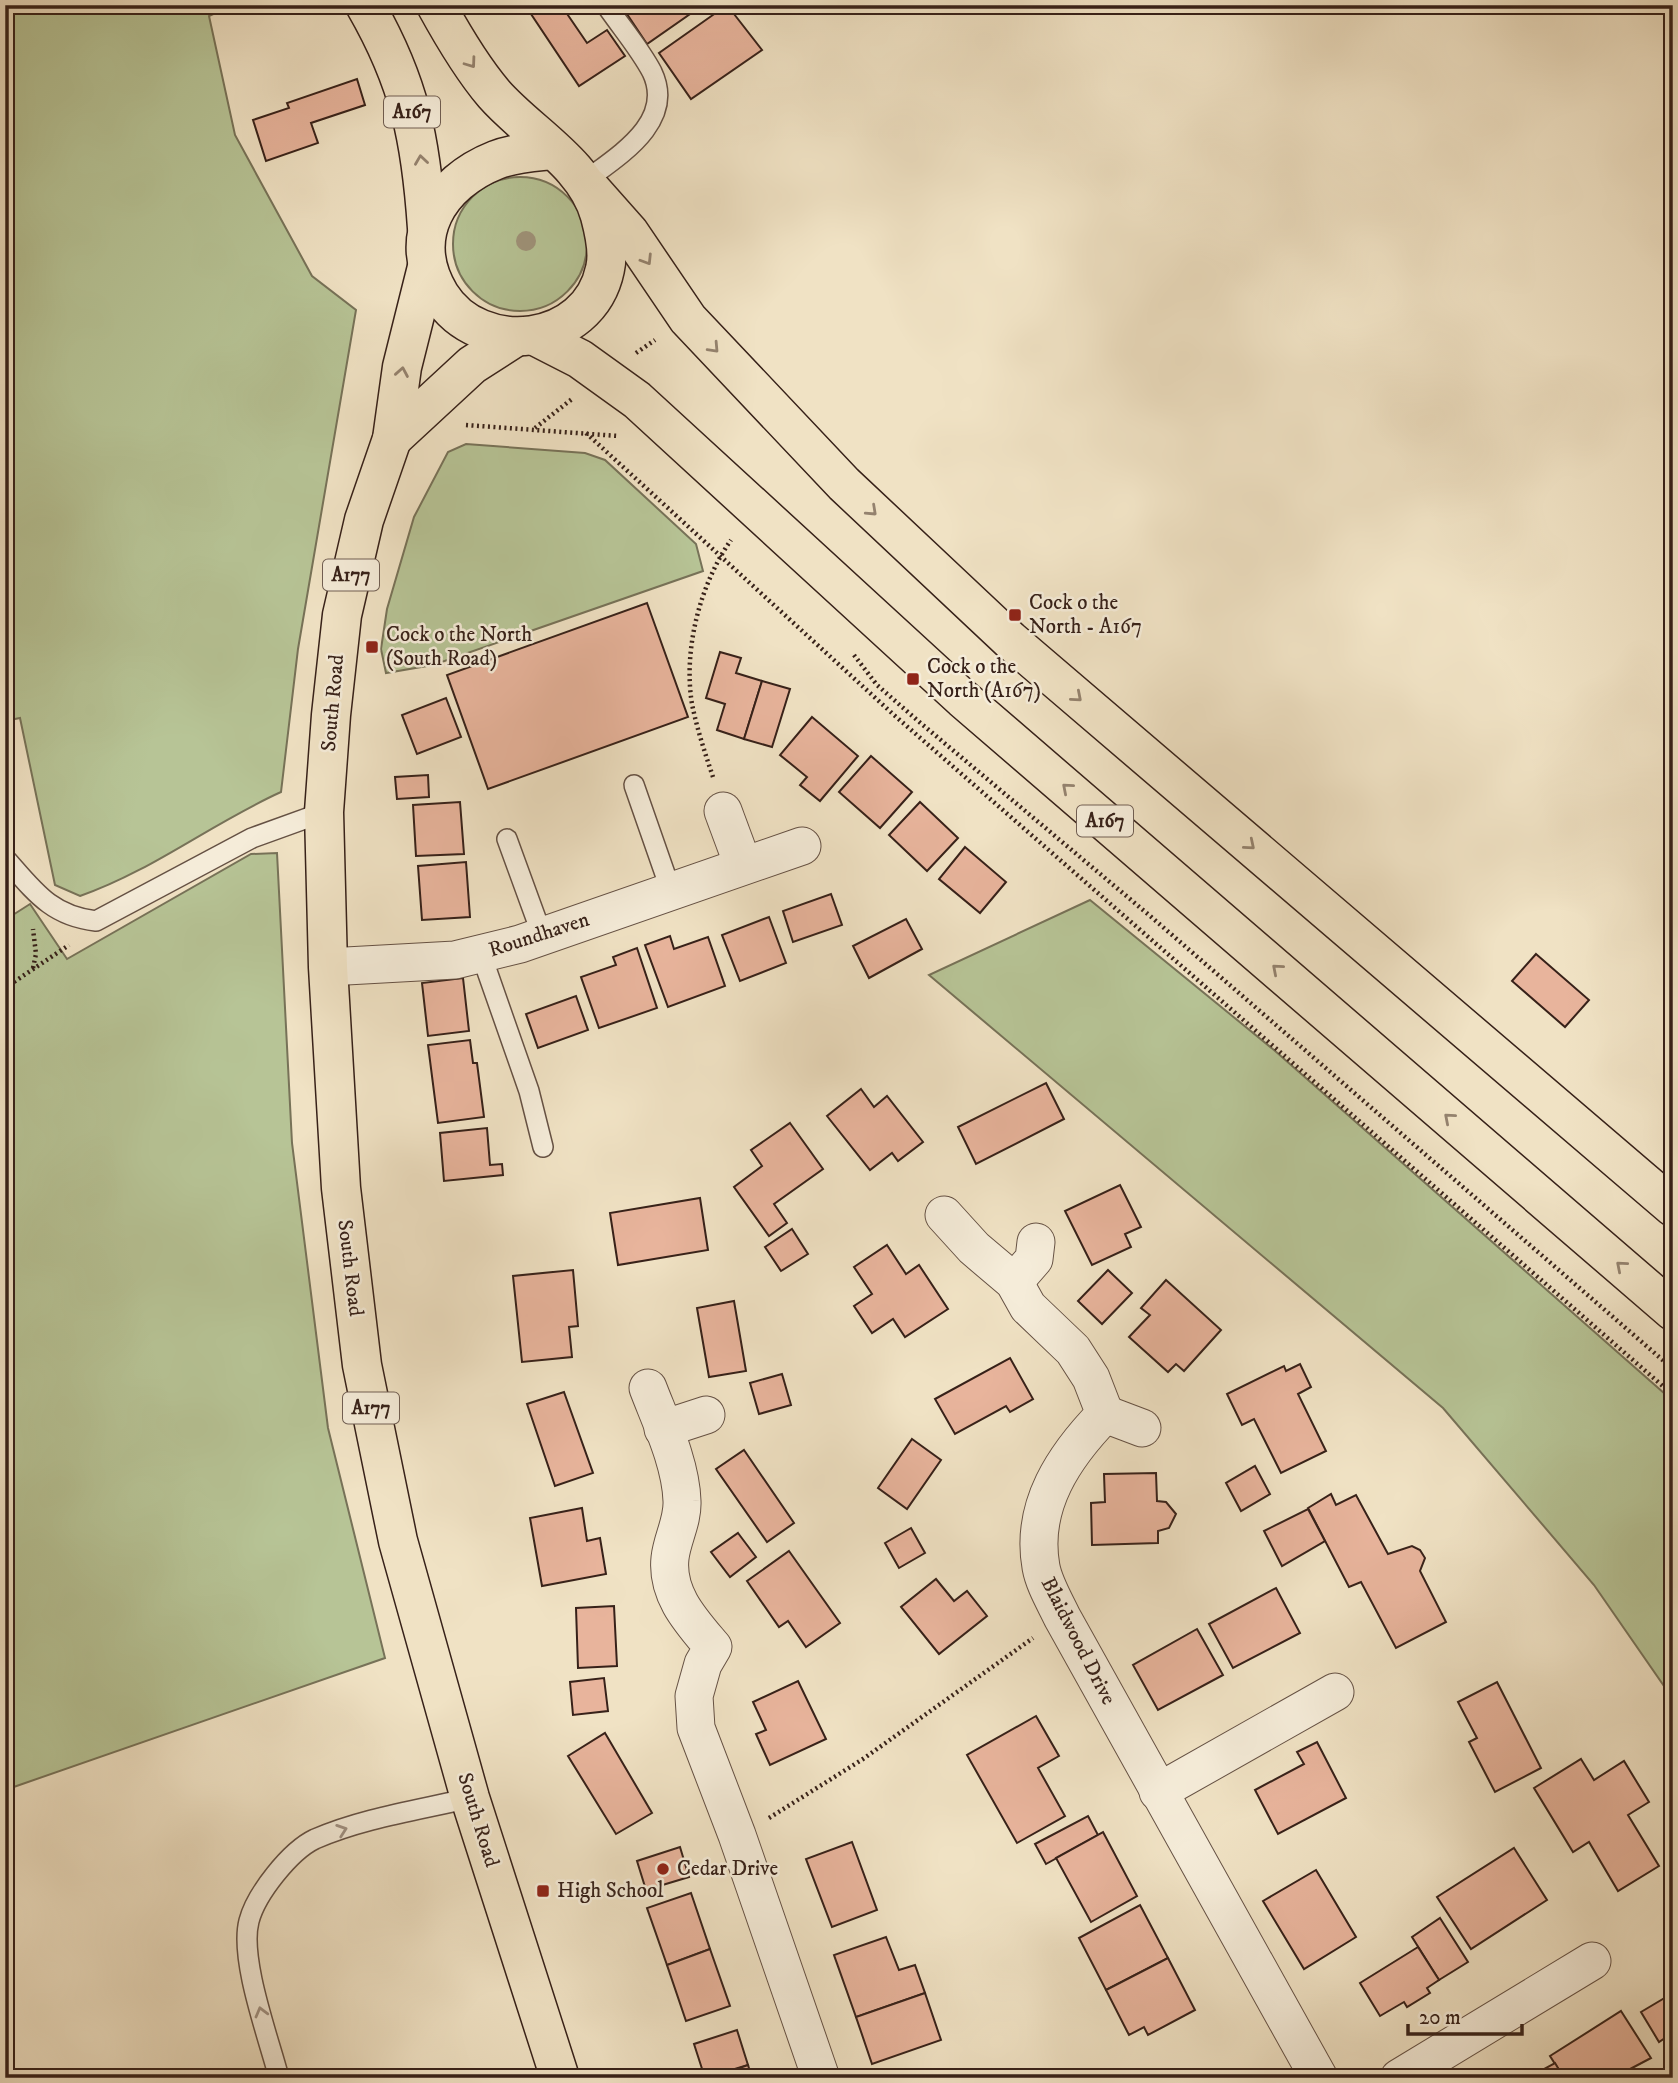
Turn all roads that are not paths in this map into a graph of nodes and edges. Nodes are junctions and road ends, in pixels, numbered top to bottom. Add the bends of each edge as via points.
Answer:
1 (365, 5) edge
2 (436, 5) edge
3 (606, 5) edge
4 (553, 150) junction
5 (587, 184) junction
6 (427, 228) junction
7 (427, 267) junction
8 (525, 337) junction
9 (392, 439) junction
10 (634, 785) dead end
11 (723, 811) road end
12 (324, 812) junction
13 (507, 839) dead end
14 (802, 846) dead end
15 (5, 858) edge
16 (743, 865) junction
17 (671, 891) junction
18 (542, 935) junction
19 (481, 954) junction
20 (328, 967) junction
21 (543, 1147) dead end
22 (1673, 1207) edge
23 (944, 1215) dead end
24 (1036, 1242) dead end
25 (1014, 1282) junction
26 (1673, 1311) edge
27 (649, 1388) dead end
28 (1105, 1414) junction
29 (706, 1415) dead end
30 (1142, 1428) dead end
31 (663, 1429) junction
32 (1335, 1692) dead end
33 (1158, 1792) junction
34 (470, 1798) junction
35 (1592, 1961) dead end
36 (279, 2078) edge
37 (561, 2078) edge
38 (821, 2078) edge
39 (1319, 2078) edge
40 (1399, 2078) edge

6 -> 1 main road, A167 via 422,163 411,107 389,47
2 -> 4 main road via 493,93
3 - 5 lane via 652,73 658,98 649,126
4 - 5 main road
4 - 6 main road via 497,159 470,172 449,190
5 - 8 main road via 600,216 605,269 580,314 561,327
5 -> 22 main road via 629,232 688,319 892,530 1010,640
6 - 7 main road
7 - 8 main road via 440,294 465,322 486,332
9 -> 7 main road, South Road / A177 via 402,367
8 - 9 main road, South Road / A177 via 472,365
26 -> 8 main road, A167 via 974,707 637,400 580,359
9 - 12 main road, South Road / A177 via 365,520 342,615
10 - 17 lane
11 - 16 street
12 - 15 lane via 252,838 96,921 70,918 41,897
12 - 20 main road, South Road / A177
13 - 18 lane
14 - 16 street, Roundhaven
16 - 17 street, Roundhaven
17 - 18 street, Roundhaven
18 - 19 street, Roundhaven
19 - 20 street, Roundhaven via 455,960
19 - 21 lane via 529,1091
20 - 34 main road, South Road / A177 via 341,1188 362,1365 398,1541
23 - 25 street
24 - 25 street via 1034,1259
25 - 28 street via 1028,1307 1073,1350 1091,1378
27 - 31 street
28 - 30 street
28 - 33 street, Blaidwood Drive via 1083,1436 1045,1497 1041,1569 1062,1618
29 - 31 street
31 - 38 street via 682,1500 670,1559 673,1586 682,1610 713,1647 694,1696 696,1728
32 - 33 street
33 - 39 street, Blaidwood Drive
36 -> 34 lane via 248,1945 249,1922 261,1894 282,1866 313,1840
34 - 37 main road, South Road / A177
35 - 40 street

